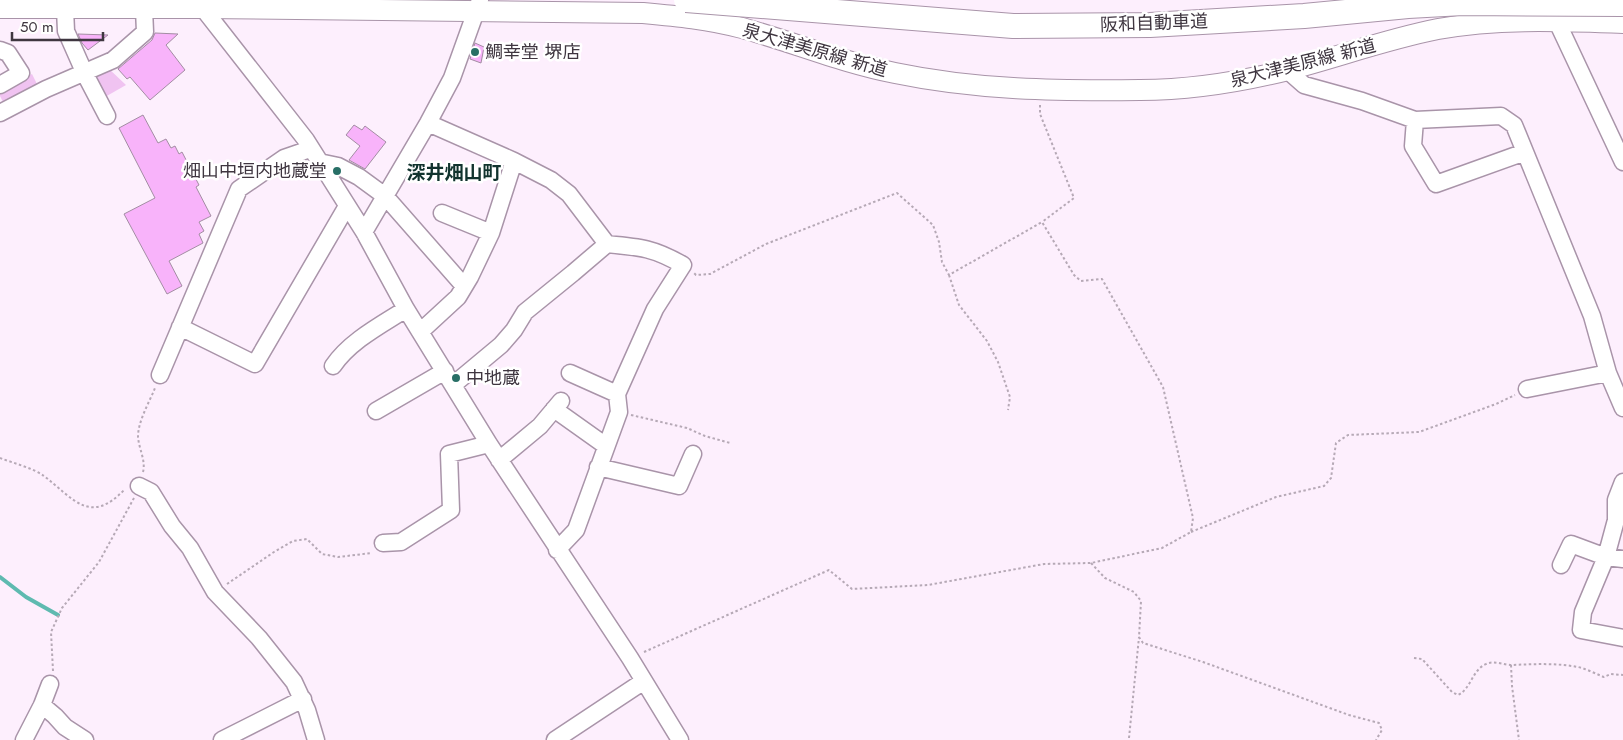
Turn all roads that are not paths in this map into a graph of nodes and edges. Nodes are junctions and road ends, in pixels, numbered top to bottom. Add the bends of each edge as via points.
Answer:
1 (686, 0) edge
2 (1547, 0) edge
3 (199, 4) edge
4 (1623, 4) edge
5 (478, 5) edge
6 (0, 8) edge
7 (65, 8) junction
8 (144, 9) junction
9 (1556, 21) junction
10 (1623, 23) edge
11 (0, 50) edge
12 (1288, 70) junction
13 (85, 74) junction
14 (0, 85) edge
15 (0, 113) edge
16 (107, 116) dead end
17 (1415, 120) junction
18 (428, 123) junction
19 (1525, 152) junction
20 (315, 155) junction
21 (514, 161) junction
22 (1623, 162) edge
23 (385, 196) junction
24 (347, 206) junction
25 (442, 214) dead end
26 (364, 232) junction
27 (491, 233) junction
28 (607, 244) junction
29 (464, 286) junction
30 (406, 308) junction
31 (180, 327) junction
32 (420, 332) junction
33 (333, 366) dead end
34 (570, 373) dead end
35 (160, 374) road end
36 (1608, 374) junction
37 (449, 378) junction
38 (1527, 389) road end
39 (617, 394) junction
40 (1623, 408) edge
41 (376, 411) dead end
42 (489, 444) junction
43 (606, 446) junction
44 (692, 454) dead end
45 (499, 460) junction
46 (598, 467) junction
47 (1623, 482) edge
48 (139, 486) road end
49 (383, 543) dead end
50 (558, 550) junction
51 (1606, 557) junction
52 (1623, 559) edge
53 (1561, 565) dead end
54 (1623, 638) edge
55 (644, 680) junction
56 (50, 684) road end
57 (301, 696) junction
58 (42, 705) junction
59 (24, 740) edge
60 (86, 740) edge
61 (222, 740) edge
62 (316, 740) edge
63 (555, 740) edge
64 (680, 740) edge

1 - 4 highway, 阪和自動車道, bridge via 1013,26 1150,25 1463,3
2 - 9 street
3 - 5 main road, 泉大津美原線 新道
3 - 8 main road, 泉大津美原線 新道
3 - 20 street
5 - 12 main road, 泉大津美原線 新道 via 690,18 739,27 893,73 994,88 1143,90 1234,82
5 - 18 street via 452,78
6 - 7 main road, 泉大津美原線 新道
7 - 8 main road, 泉大津美原線 新道
7 - 13 street via 66,32
8 - 13 street via 145,32 114,60
9 - 10 main road, 泉大津美原線 新道
9 - 12 main road, 泉大津美原線 新道 via 1439,29
9 - 22 street
11 - 14 street via 8,53 21,73
12 - 17 street via 1304,85
13 - 15 street via 46,89
13 - 16 street
17 - 19 street via 1501,116 1514,124
17 - 19 street via 1413,146 1436,184
18 - 21 street
18 - 23 street
19 - 36 street via 1592,316
20 - 23 street via 359,177
20 - 24 street
20 - 31 street via 284,158 239,188
21 - 27 street
21 - 28 street via 551,180 569,194
23 - 26 street
23 - 29 street
24 - 26 street
24 - 31 street via 255,364
25 - 27 street
26 - 30 street
27 - 29 street
28 - 37 street via 525,312 501,345
28 - 39 street via 644,247 684,265 654,309
29 - 32 street via 458,297
30 - 32 street
30 - 33 street via 349,348
31 - 35 street
32 - 37 street
34 - 39 street
36 - 38 street
36 - 40 street
37 - 41 street
37 - 42 street
39 - 43 street via 619,412
42 - 45 street
42 - 49 street via 449,454 450,510 401,542
43 - 45 street via 558,405 540,426
43 - 46 street
44 - 46 street via 679,486
45 - 50 street
46 - 50 street via 576,530
47 - 51 street via 1616,500 1616,520
48 - 57 street via 151,492 190,548 215,592 259,638 294,682
50 - 55 street
51 - 52 street
51 - 53 street via 1571,544
51 - 54 street via 1583,612 1581,630
55 - 63 street
55 - 64 street
56 - 58 street
57 - 61 street
57 - 62 street
58 - 59 street
58 - 60 street via 65,727

